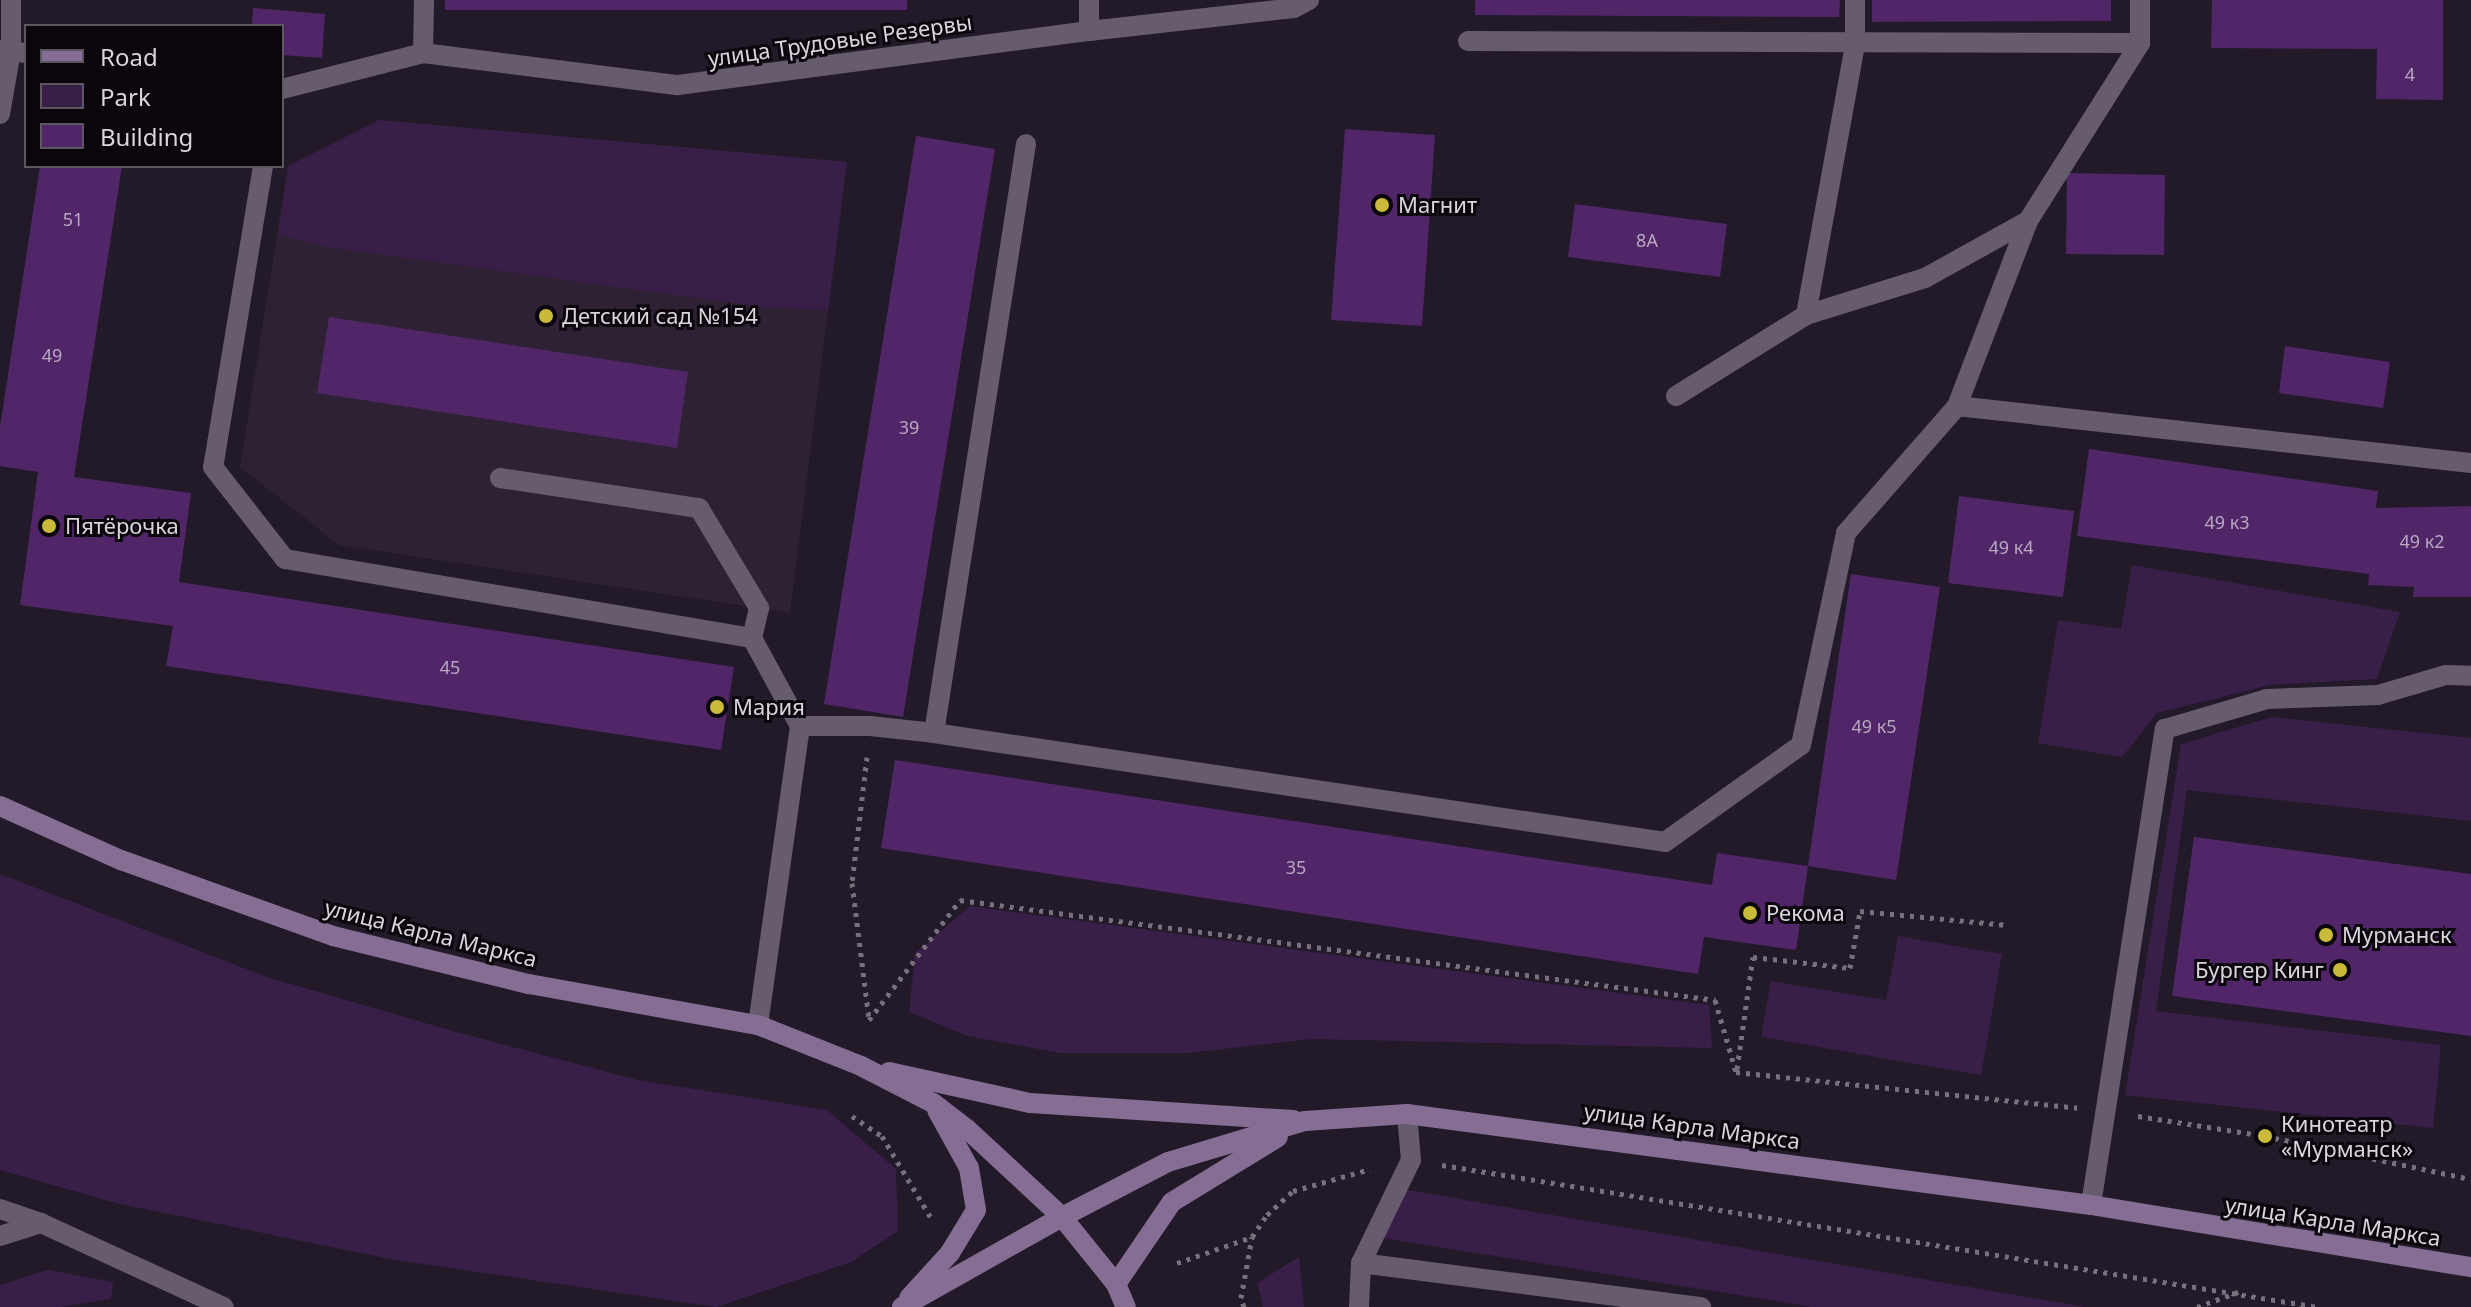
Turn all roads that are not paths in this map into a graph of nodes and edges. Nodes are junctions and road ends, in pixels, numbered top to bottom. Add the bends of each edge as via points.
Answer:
1 (11, 0) edge
2 (424, 0) edge
3 (1089, 0) edge
4 (1309, 0) edge
5 (1855, 0) edge
6 (2140, 0) edge
7 (1089, 31) junction
8 (1468, 41) dead end
9 (2140, 43) junction
10 (1855, 45) junction
11 (12, 52) edge
12 (423, 53) junction
13 (284, 88) edge
14 (0, 114) edge
15 (1026, 144) dead end
16 (263, 168) edge
17 (2028, 221) junction
18 (1806, 315) junction
19 (1676, 396) dead end
20 (1957, 406) junction
21 (2471, 463) edge
22 (500, 478) dead end
23 (752, 638) junction
24 (2471, 676) edge
25 (800, 726) junction
26 (934, 733) junction
27 (0, 806) edge
28 (758, 1025) junction
29 (861, 1066) junction
30 (933, 1103) junction
31 (1407, 1114) junction
32 (1305, 1121) junction
33 (2091, 1205) junction
34 (0, 1209) edge
35 (1062, 1217) junction
36 (41, 1223) junction
37 (0, 1236) edge
38 (1361, 1263) junction
39 (2471, 1267) edge
40 (1116, 1284) junction
41 (224, 1307) edge
42 (901, 1307) edge
43 (1126, 1307) edge
44 (1359, 1307) edge
45 (1701, 1307) edge

1 - 11 street
2 - 12 street
3 - 7 street
4 - 7 street, улица Трудовые Резервы via 1294,8
5 - 10 street
6 - 9 street
7 - 12 street, улица Трудовые Резервы via 678,85
8 - 10 street
9 - 10 street
9 - 17 street
10 - 18 street
11 - 14 street
12 - 13 street
15 - 26 street
16 - 23 street via 213,467 285,559
17 - 18 street via 1925,278
17 - 20 street
18 - 19 street
20 - 21 street
20 - 26 street via 1846,533 1801,745 1665,842
22 - 23 street via 699,508 759,608
23 - 25 street
24 - 33 street via 2446,675 2378,695 2267,699 2165,729
25 - 26 street
25 - 28 street
27 - 28 street, улица Карла Маркса via 121,860 333,936 529,984
28 - 29 street, улица Карла Маркса
29 - 30 street
29 - 32 street via 1030,1103
30 - 35 street
30 - 42 street via 969,1168 976,1210 950,1253
31 - 32 street, улица Карла Маркса
31 - 33 street, улица Карла Маркса
31 - 38 street via 1411,1160
32 - 35 street, улица Карла Маркса via 1168,1162
32 - 40 street via 1172,1202
33 - 39 street, улица Карла Маркса
34 - 36 street
35 - 40 street
35 - 42 street, улица Карла Маркса
36 - 37 street
36 - 41 street
38 - 44 street
38 - 45 street
40 - 43 street

